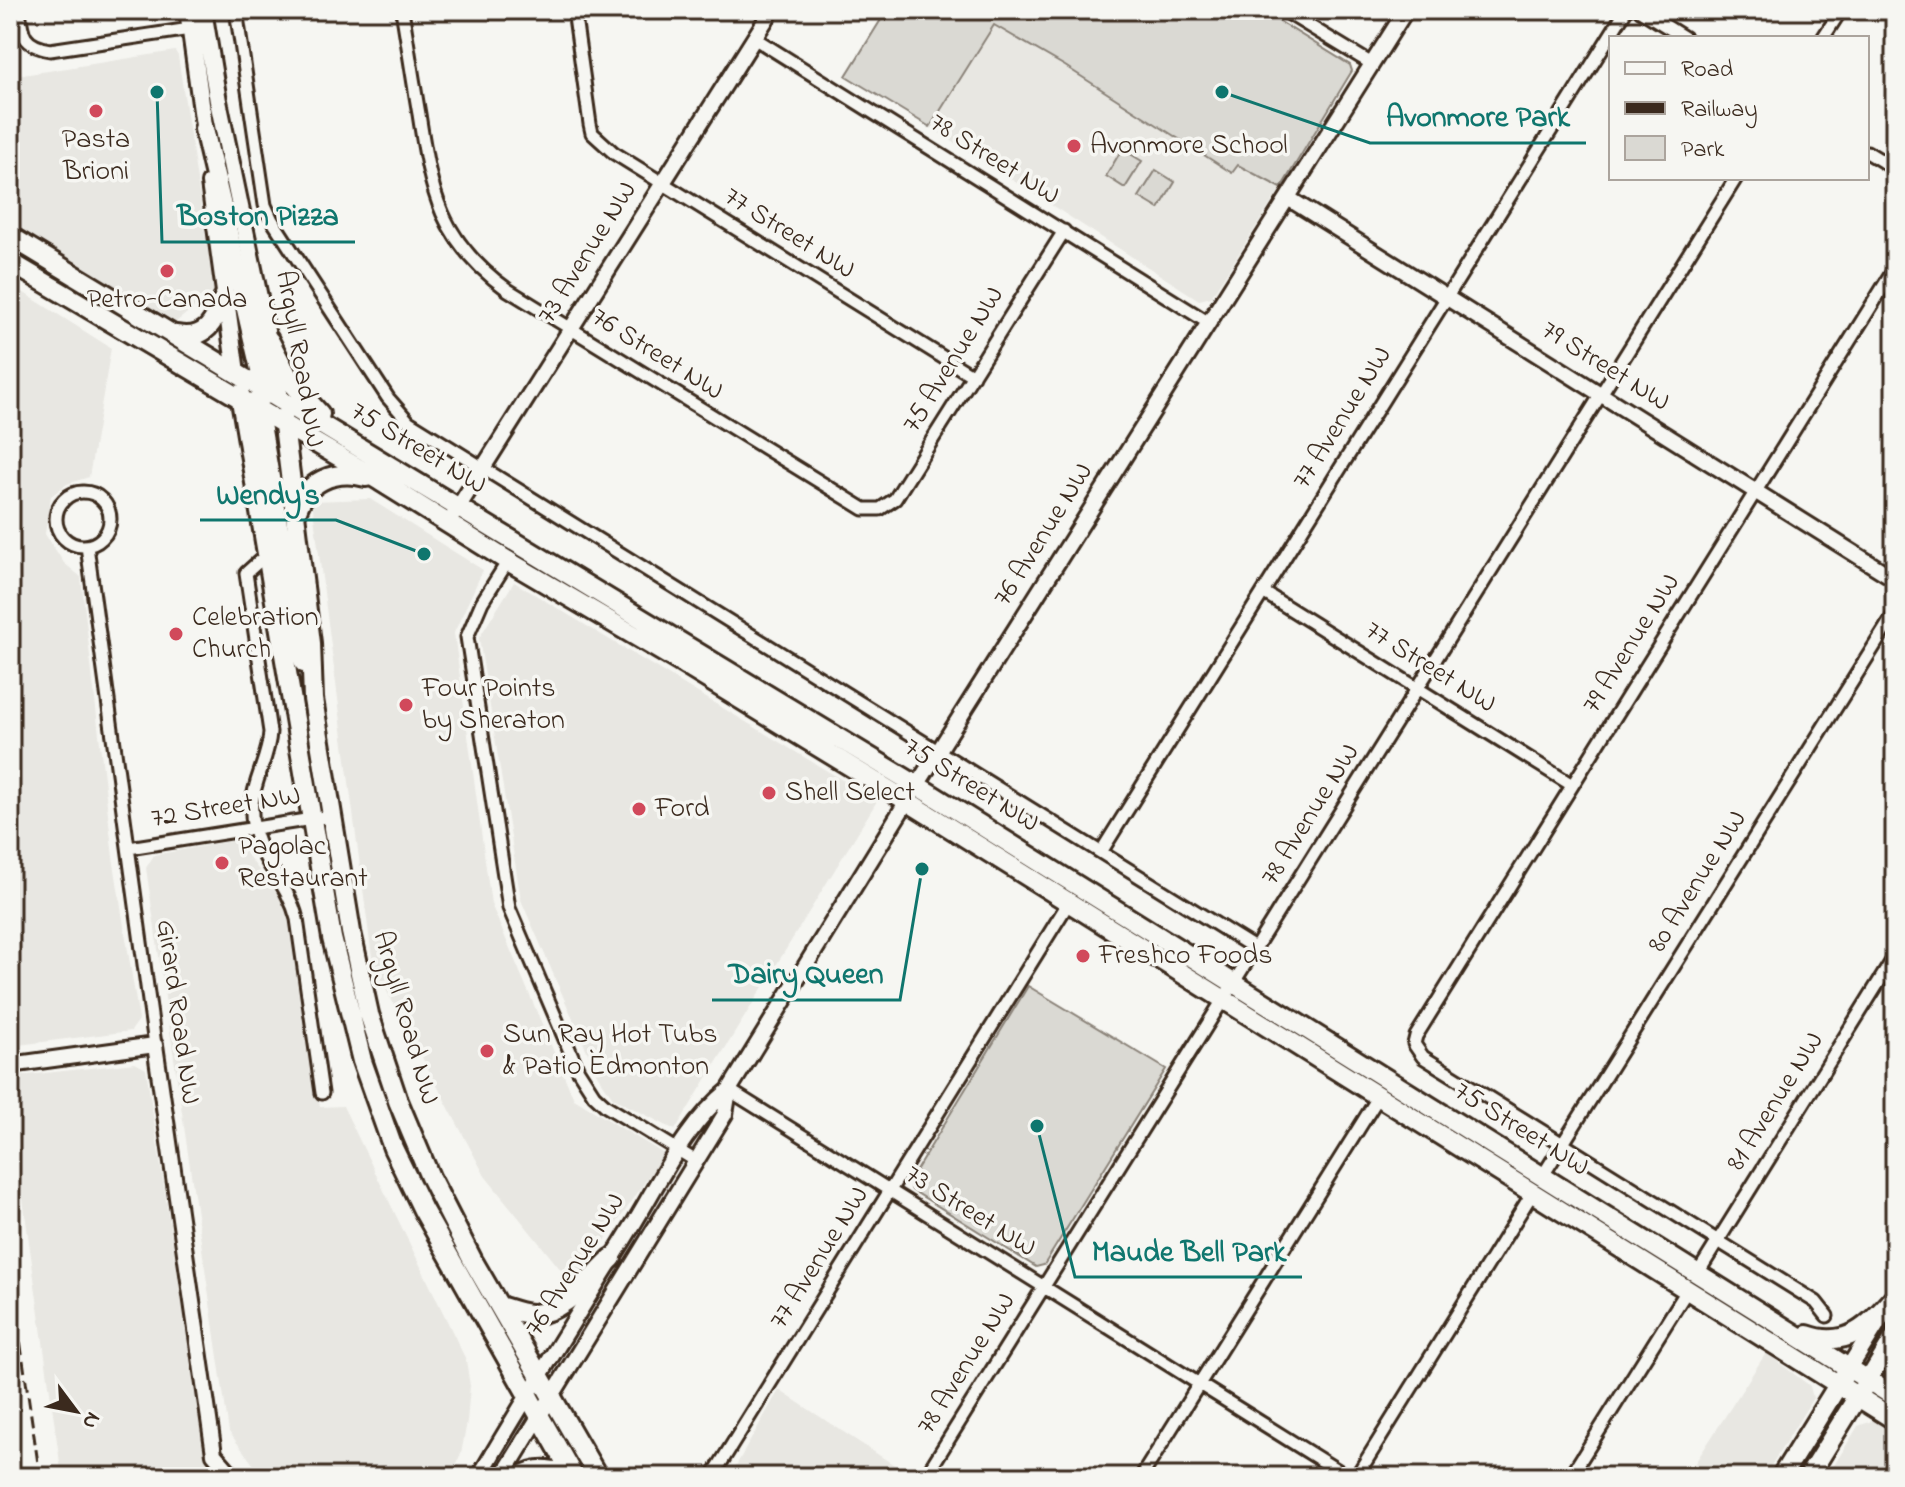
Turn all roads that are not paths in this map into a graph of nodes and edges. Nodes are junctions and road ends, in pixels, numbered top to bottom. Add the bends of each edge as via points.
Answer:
1 (19, 10) edge
2 (188, 10) edge
3 (236, 10) edge
4 (402, 10) edge
5 (574, 10) edge
6 (772, 10) edge
7 (1283, 10) edge
8 (1406, 10) edge
9 (1626, 10) edge
10 (1640, 10) edge
11 (1841, 10) edge
12 (199, 22) edge
13 (1610, 36) edge
14 (1682, 36) edge
15 (1824, 36) edge
16 (1609, 37) edge
17 (754, 38) junction
18 (1372, 64) junction
19 (204, 129) junction
20 (1869, 153) edge
21 (1895, 169) edge
22 (1735, 180) edge
23 (662, 185) junction
24 (1288, 198) junction
25 (1064, 231) junction
26 (10, 236) edge
27 (10, 262) edge
28 (1895, 268) edge
29 (224, 297) junction
30 (1446, 298) junction
31 (1209, 323) junction
32 (570, 329) junction
33 (171, 333) junction
34 (269, 340) junction
35 (236, 372) junction
36 (973, 376) junction
37 (272, 394) junction
38 (1601, 395) junction
39 (248, 404) junction
40 (284, 424) junction
41 (335, 431) junction
42 (482, 469) junction
43 (380, 481) junction
44 (1755, 491) junction
45 (459, 506) junction
46 (880, 509) joint
47 (296, 517) junction
48 (448, 523) junction
49 (519, 544) junction
50 (87, 546) junction
51 (266, 555) junction
52 (508, 561) junction
53 (1895, 579) edge
54 (1263, 592) junction
55 (1895, 613) edge
56 (1418, 689) junction
57 (313, 699) junction
58 (939, 751) junction
59 (1572, 785) junction
60 (912, 793) junction
61 (331, 816) junction
62 (311, 818) junction
63 (254, 827) junction
64 (129, 848) junction
65 (1101, 852) junction
66 (1069, 902) junction
67 (1256, 949) junction
68 (1895, 956) edge
69 (1235, 983) junction
70 (1225, 1000) junction
71 (155, 1045) junction
72 (1415, 1047) joint
73 (10, 1065) edge
74 (729, 1090) junction
75 (322, 1093) dead end
76 (1379, 1096) junction
77 (1563, 1144) junction
78 (679, 1150) junction
79 (696, 1161) junction
80 (1538, 1184) junction
81 (890, 1191) junction
82 (1718, 1241) junction
83 (612, 1258) junction
84 (1698, 1273) junction
85 (1044, 1287) junction
86 (1688, 1289) junction
87 (1895, 1295) edge
88 (500, 1306) junction
89 (1827, 1316) dead end
90 (1776, 1322) junction
91 (1895, 1335) edge
92 (1895, 1351) edge
93 (1849, 1368) junction
94 (1895, 1370) edge
95 (539, 1374) junction
96 (1868, 1380) junction
97 (1199, 1384) junction
98 (1838, 1385) junction
99 (527, 1395) junction
100 (551, 1395) junction
101 (1857, 1397) junction
102 (1895, 1397) edge
103 (538, 1415) junction
104 (1895, 1420) edge
105 (234, 1477) edge
106 (479, 1477) edge
107 (502, 1477) edge
108 (520, 1477) edge
109 (574, 1477) edge
110 (598, 1477) edge
111 (712, 1477) edge
112 (925, 1477) edge
113 (1141, 1477) edge
114 (1348, 1477) edge
115 (1356, 1477) edge
116 (1570, 1477) edge
117 (1781, 1477) edge
118 (1808, 1477) edge

1 - 12 street via 22,36 35,48 50,50
2 - 12 main road, Argyll Road NW
3 - 42 street, 75 Street NW via 263,197 272,220 400,412
4 - 32 street, 76 Street NW via 437,205 484,271
5 - 23 street, 77 Street NW via 592,133
6 - 17 street, 73 Avenue NW
7 - 18 street
8 - 18 street, 76 Avenue NW
9 - 13 street, 77 Avenue NW
10 - 14 street
11 - 15 street
12 - 19 main road, Argyll Road NW
12 - 34 main road, Argyll Road NW
16 - 30 street, 77 Avenue NW
17 - 23 street, 73 Avenue NW
17 - 25 street, 78 Street NW
18 - 24 street, 76 Avenue NW
19 - 29 main road, Argyll Road NW
19 - 37 main road
20 - 21 street
22 - 38 street, 78 Avenue NW
23 - 32 street, 73 Avenue NW
23 - 36 street, 77 Street NW
24 - 30 street, 79 Street NW
24 - 31 street, 76 Avenue NW
25 - 31 street, 78 Street NW
25 - 36 street, 75 Avenue NW
26 - 33 main road, 75 Street NW
27 - 39 main road, 75 Street NW
28 - 44 street, 79 Avenue NW
29 - 33 main road via 215,320 201,334
29 - 35 main road, Argyll Road NW
30 - 38 street, 79 Street NW
30 - 54 street, 77 Avenue NW
31 - 58 street, 76 Avenue NW
32 - 42 street, 73 Avenue NW
32 - 46 street, 76 Street NW via 858,507
33 - 35 main road, 75 Street NW
34 - 37 main road, Argyll Road NW
34 - 41 main road via 291,382
35 - 37 main road, 75 Street NW
35 - 39 main road, Argyll Road NW
36 - 46 street, 75 Avenue NW via 895,499
37 - 40 main road, Argyll Road NW
37 - 41 main road, 75 Street NW
38 - 44 street, 79 Street NW
38 - 56 street, 78 Avenue NW
39 - 40 main road, 75 Street NW
39 - 51 main road, Argyll Road NW
39 - 57 main road via 262,430 295,626
40 - 43 main road, 75 Street NW
40 - 47 main road, Argyll Road NW
41 - 45 main road, 75 Street NW
42 - 45 street, 73 Avenue NW
42 - 58 street, 75 Street NW
43 - 47 main road via 354,474 315,483
43 - 48 main road, 75 Street NW
44 - 53 street, 79 Street NW
44 - 59 street, 79 Avenue NW
45 - 48 street, 73 Avenue NW
45 - 49 main road, 75 Street NW
47 - 57 main road, Argyll Road NW
48 - 52 main road, 75 Street NW
49 - 52 street
49 - 60 main road, 75 Street NW
50 - 50 street via 103,538 110,521 105,503 81,492 66,499 56,522 65,539
50 - 64 street, Girard Road NW
51 - 62 main road, Argyll Road NW
51 - 63 street via 246,573 270,732 252,803
52 - 60 main road, 75 Street NW
52 - 78 street via 467,637 509,908 585,1083 600,1102
54 - 56 street, 77 Street NW
54 - 65 street, 77 Avenue NW
55 - 77 street, 80 Avenue NW
56 - 59 street, 77 Street NW
56 - 67 street, 78 Avenue NW
57 - 61 main road, Argyll Road NW
58 - 60 street, 76 Avenue NW
58 - 65 street, 75 Street NW
59 - 72 street, 79 Avenue NW via 1416,1036
60 - 66 main road, 75 Street NW
60 - 69 main road, 75 Street NW
60 - 74 street, 76 Avenue NW
61 - 62 street, 72 Street NW
61 - 88 main road, Argyll Road NW via 358,971 382,1055 413,1141
62 - 63 street, 72 Street NW
62 - 99 main road, Argyll Road NW via 339,978 382,1119 423,1210
63 - 64 street, 72 Street NW
63 - 75 street via 261,855 297,919
64 - 71 street, Girard Road NW
65 - 67 street, 75 Street NW
66 - 70 main road, 75 Street NW
66 - 81 street, 77 Avenue NW
67 - 69 street, 78 Avenue NW
68 - 82 street, 81 Avenue NW
69 - 70 street, 78 Avenue NW
69 - 80 main road, 75 Street NW
70 - 76 main road, 75 Street NW
70 - 85 street, 78 Avenue NW
71 - 73 street
71 - 105 street, Girard Road NW via 214,1454
72 - 77 street, 75 Street NW
74 - 78 street, 76 Avenue NW via 708,1106
74 - 79 street, 76 Avenue NW via 725,1114
74 - 81 street, 73 Street NW
76 - 80 main road, 75 Street NW
76 - 97 street
77 - 80 street, 80 Avenue NW
77 - 82 street, 75 Street NW
78 - 79 street
78 - 83 street, 76 Avenue NW
79 - 100 street, 76 Avenue NW
80 - 84 main road, 75 Street NW
80 - 86 main road, 75 Street NW
80 - 115 street, 80 Avenue NW
81 - 85 street, 73 Street NW
81 - 111 street, 77 Avenue NW
82 - 84 street, 81 Avenue NW
82 - 89 street, 75 Street NW via 1816,1302
83 - 88 main road via 559,1306 535,1314
83 - 95 street, 76 Avenue NW
84 - 90 main road, 75 Street NW
85 - 97 street, 73 Street NW
85 - 112 street, 78 Avenue NW
86 - 98 main road, 75 Street NW
86 - 116 street
87 - 90 main road via 1867,1326 1840,1338 1817,1339
87 - 93 main road
88 - 95 main road, Argyll Road NW
90 - 93 main road, 75 Street NW
91 - 96 main road
92 - 94 main road
93 - 96 main road, 75 Street NW
93 - 98 main road
95 - 99 street, 76 Avenue NW
95 - 100 main road, Argyll Road NW
96 - 101 main road
96 - 102 main road, 75 Street NW
97 - 113 street
97 - 114 street, 73 Street NW
98 - 101 main road, 75 Street NW
98 - 117 main road
99 - 103 main road, Argyll Road NW
99 - 106 street, 76 Avenue NW
100 - 103 street, 76 Avenue NW
100 - 110 main road, Argyll Road NW
101 - 104 main road, 75 Street NW
101 - 118 main road
103 - 107 street, 76 Avenue NW
103 - 109 main road, Argyll Road NW
108 - 109 main road via 544,1469

